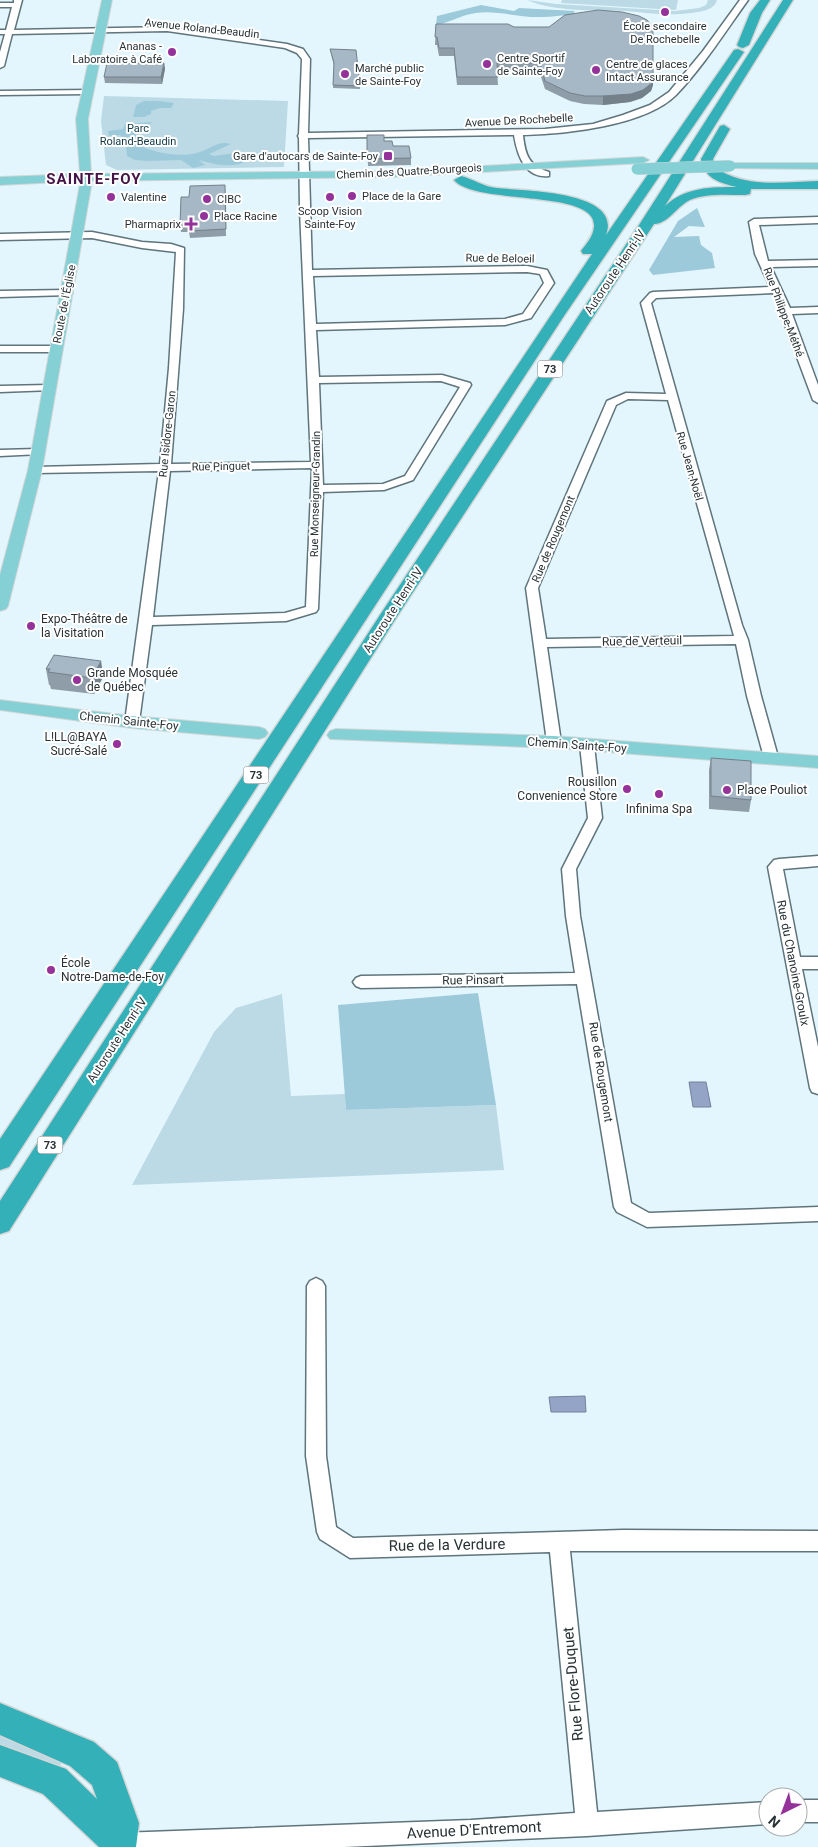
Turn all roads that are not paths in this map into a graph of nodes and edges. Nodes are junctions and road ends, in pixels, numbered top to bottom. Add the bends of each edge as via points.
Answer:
1 (107, 0) edge
2 (744, 0) edge
3 (765, 0) edge
4 (775, 0) edge
5 (788, 0) edge
6 (17, 2) edge
7 (0, 5) edge
8 (100, 30) junction
9 (0, 32) edge
10 (10, 32) junction
11 (743, 44) junction
12 (0, 66) edge
13 (741, 73) junction
14 (86, 92) junction
15 (0, 93) edge
16 (518, 132) junction
17 (302, 136) junction
18 (818, 157) edge
19 (733, 161) junction
20 (640, 164) junction
21 (527, 165) junction
22 (818, 166) edge
23 (546, 174) junction
24 (304, 178) junction
25 (461, 180) junction
26 (86, 181) junction
27 (0, 182) edge
28 (818, 185) edge
29 (818, 191) edge
30 (818, 220) edge
31 (646, 225) junction
32 (77, 235) junction
33 (0, 236) edge
34 (818, 263) edge
35 (765, 264) junction
36 (308, 273) junction
37 (775, 290) junction
38 (67, 293) junction
39 (0, 294) edge
40 (574, 294) junction
41 (818, 310) edge
42 (786, 311) junction
43 (312, 326) junction
44 (0, 349) edge
45 (56, 349) junction
46 (818, 362) edge
47 (803, 363) junction
48 (314, 380) junction
49 (49, 388) junction
50 (0, 389) edge
51 (671, 397) junction
52 (818, 400) edge
53 (37, 452) junction
54 (0, 453) edge
55 (317, 465) junction
56 (164, 467) junction
57 (34, 470) junction
58 (316, 489) junction
59 (0, 606) edge
60 (146, 621) junction
61 (742, 640) junction
62 (541, 643) junction
63 (0, 690) edge
64 (0, 705) edge
65 (36, 709) junction
66 (132, 722) junction
67 (259, 733) dead end
68 (336, 735) dead end
69 (554, 742) junction
70 (587, 745) junction
71 (771, 757) junction
72 (818, 762) edge
73 (818, 861) edge
74 (794, 963) junction
75 (818, 963) edge
76 (585, 978) junction
77 (361, 982) dead end
78 (818, 1088) edge
79 (0, 1160) edge
80 (818, 1214) edge
81 (0, 1223) edge
82 (316, 1286) dead end
83 (818, 1541) edge
84 (559, 1542) junction
85 (0, 1719) edge
86 (0, 1761) edge
87 (758, 1813) edge
88 (588, 1825) junction
89 (332, 1841) edge
90 (120, 1845) edge

1 - 8 main road, Route de l'Église
2 - 16 street, Avenue De Rochebelle via 706,53 664,101 642,112 593,126
3 - 11 highway
4 - 11 highway, Autoroute Henri-IV / 73
5 - 13 highway, Autoroute Henri-IV / 73
6 - 7 street
6 - 10 street
8 - 10 street, Avenue Roland-Beaudin
8 - 14 main road, Route de l'Église
8 - 17 street, Avenue Roland-Beaudin via 167,34 292,52 306,64
9 - 10 street, Avenue Roland-Beaudin
10 - 12 street
11 - 40 highway, Autoroute Henri-IV / 73
13 - 28 highway via 731,115 707,159 709,169 723,178 747,184
13 - 31 highway, Autoroute Henri-IV / 73
14 - 15 street
14 - 26 main road, Route de l'Église via 82,119
16 - 17 street, Avenue De Rochebelle
16 - 21 street
17 - 24 street, Avenue Roland-Beaudin
18 - 19 main road, Chemin des Quatre-Bourgeois
19 - 20 main road, Chemin des Quatre-Bourgeois, bridge
19 - 22 main road, Chemin des Quatre-Bourgeois
20 - 21 main road, Chemin des Quatre-Bourgeois
20 - 23 main road, Chemin des Quatre-Bourgeois
21 - 23 street
21 - 24 main road, Chemin des Quatre-Bourgeois
23 - 25 main road, Chemin des Quatre-Bourgeois
24 - 25 main road, Chemin des Quatre-Bourgeois
24 - 26 main road, Chemin des Quatre-Bourgeois
24 - 36 street, Rue Monseigneur-Grandin
25 - 40 highway via 486,190 563,198 592,210 600,220 600,230 569,282
26 - 27 main road, Chemin des Quatre-Bourgeois
26 - 32 main road, Route de l'Église
29 - 31 highway via 696,194 678,202
30 - 35 street, Rue Philippe-Méthé via 754,222
31 - 81 highway, Autoroute Henri-IV / 73 via 389,615
32 - 33 street
32 - 38 main road, Route de l'Église
32 - 56 street, Rue Isidore-Garon via 104,236 181,250 178,330
34 - 35 street
35 - 37 street, Rue Philippe-Méthé
36 - 43 street, Rue Monseigneur-Grandin
36 - 43 street, Rue de Beloeil via 527,269 544,272 549,283 527,316 505,322
37 - 42 street, Rue Philippe-Méthé
37 - 51 street, Rue Jean-Noël via 653,295 646,303
38 - 39 street
38 - 45 main road, Route de l'Église
40 - 79 highway, Autoroute Henri-IV / 73
41 - 42 street
42 - 47 street, Rue Philippe-Méthé
43 - 48 street, Rue Monseigneur-Grandin
44 - 45 street
45 - 49 main road, Route de l'Église
46 - 47 street
47 - 52 street, Rue Philippe-Méthé
48 - 55 street, Rue Monseigneur-Grandin
48 - 58 street via 442,378 466,385 409,478 384,488
49 - 50 street
49 - 53 main road, Route de l'Église
51 - 61 street, Rue Jean-Noël
51 - 62 street, Rue de Rougemont via 626,396 611,403 532,588
53 - 54 street
53 - 57 main road, Route de l'Église
55 - 56 street, Rue Pinguet
55 - 58 street, Rue Monseigneur-Grandin
56 - 57 street, Rue Pinguet
56 - 60 street, Rue Isidore-Garon
57 - 59 main road, Route de l'Église
58 - 60 street, Rue Monseigneur-Grandin via 312,609 286,617
60 - 66 street, Rue Isidore-Garon
61 - 62 street, Rue de Verteuil
61 - 71 street, Rue Jean-Noël
62 - 69 street, Rue de Rougemont
63 - 65 main road via 10,699
64 - 65 main road, Chemin Sainte-Foy
65 - 66 main road, Chemin Sainte-Foy
66 - 67 main road, Chemin Sainte-Foy
68 - 69 main road, Chemin Sainte-Foy
69 - 70 main road, Chemin Sainte-Foy
70 - 71 main road, Chemin Sainte-Foy
70 - 76 street, Rue de Rougemont via 595,818 569,869 573,916
71 - 72 main road, Chemin Sainte-Foy
73 - 74 street, Rue du Chanoine-Groulx via 775,867
74 - 75 street
74 - 78 street, Rue du Chanoine-Groulx
76 - 77 street, Rue Pinsart
76 - 80 street, Rue de Rougemont via 623,1207 647,1220
82 - 84 street, Rue de la Verdure via 316,1456 327,1532 350,1548
83 - 84 street, Rue de la Verdure
84 - 88 street, Rue Flore-Duquet
85 - 90 highway via 82,1754 105,1774 122,1823
86 - 90 highway via 54,1781
87 - 88 street, Avenue D'Entremont
88 - 89 street, Avenue D'Entremont
89 - 90 street, Avenue D'Entremont

